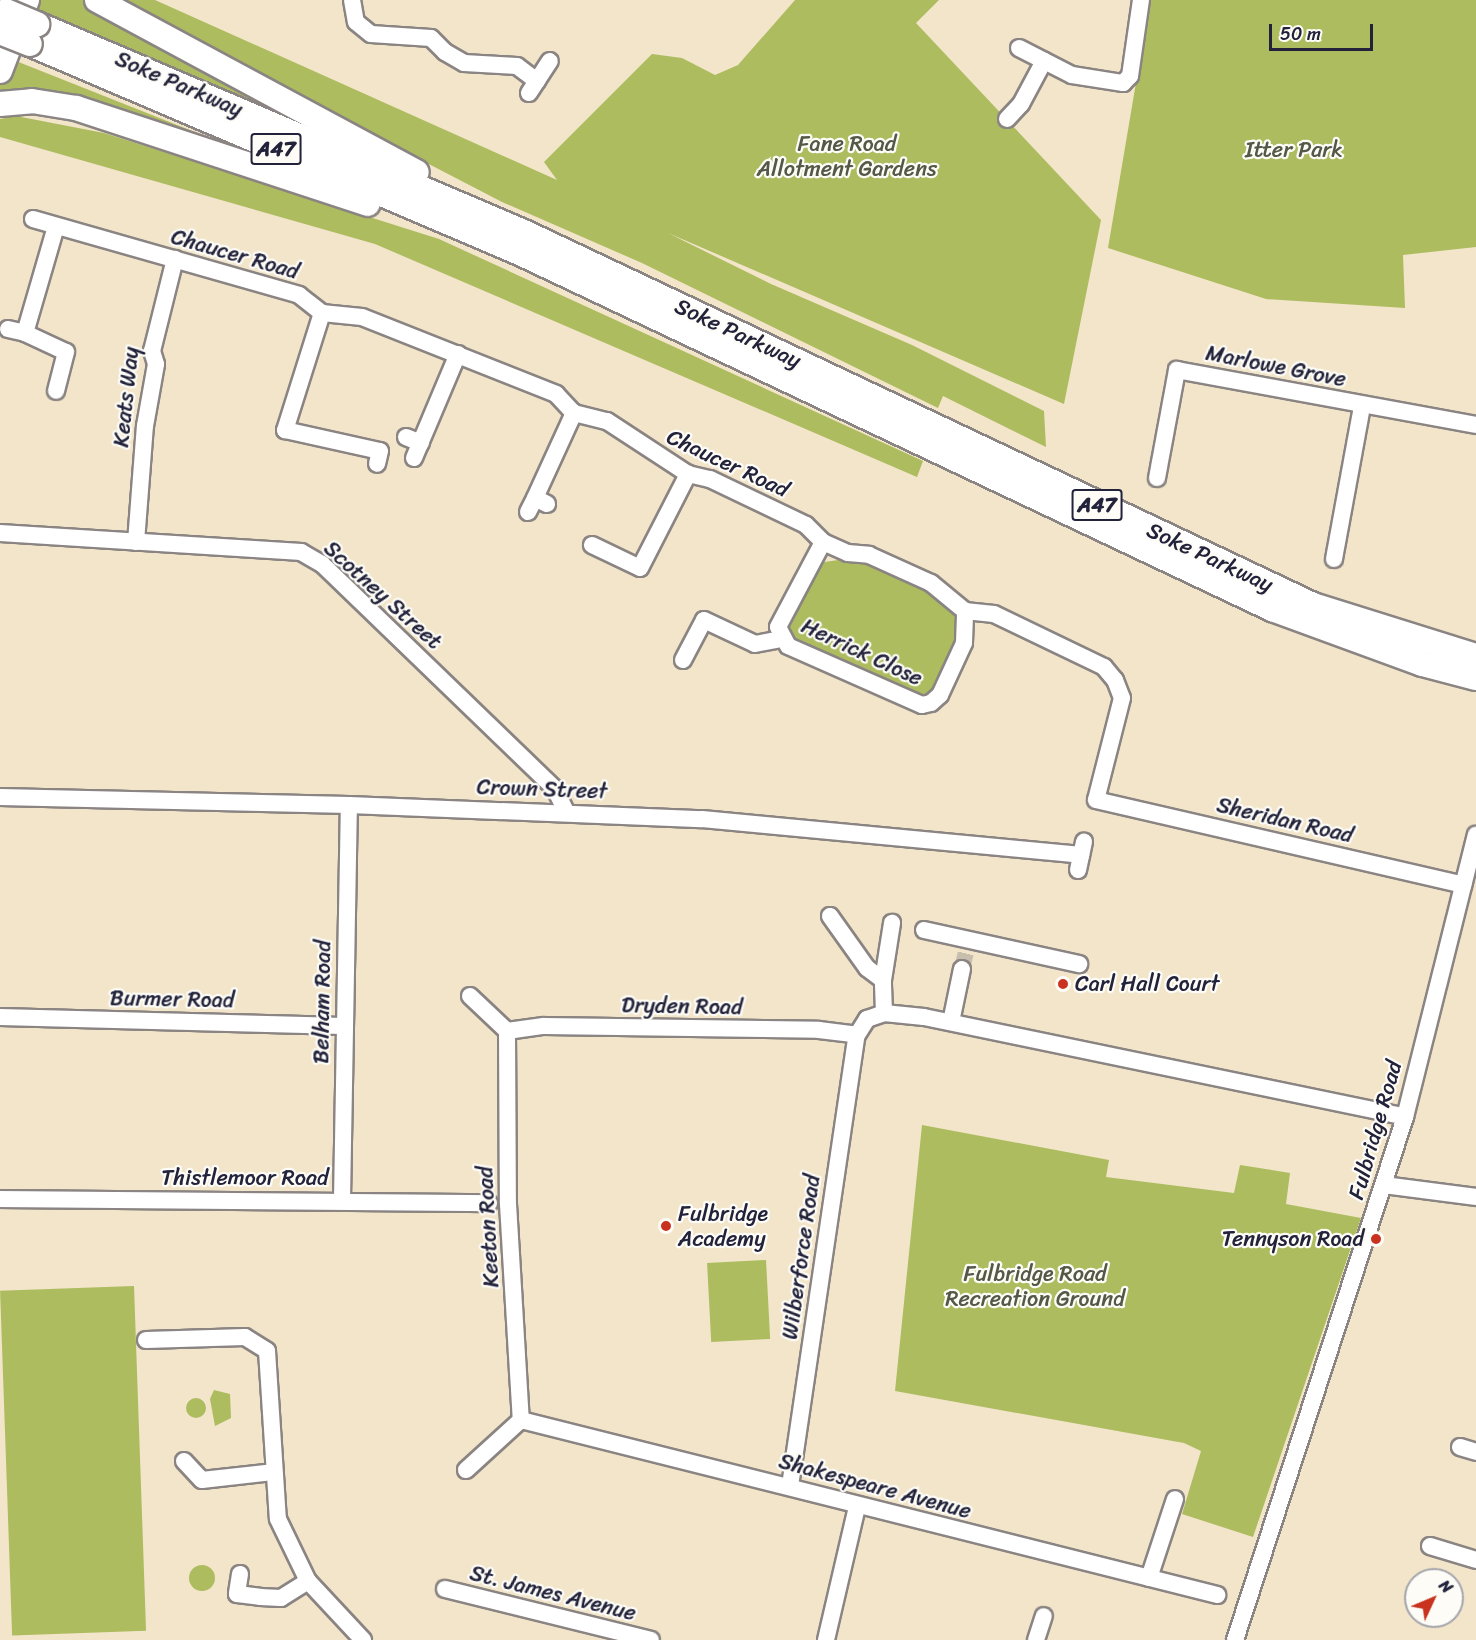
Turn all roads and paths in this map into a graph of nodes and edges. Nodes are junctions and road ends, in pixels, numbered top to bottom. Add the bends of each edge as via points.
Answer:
1 (97, 0) edge
2 (352, 0) edge
3 (1141, 0) edge
4 (8, 13) edge
5 (1019, 48) dead end
6 (1044, 61) junction
7 (550, 62) dead end
8 (0, 71) edge
9 (0, 104) edge
10 (1007, 119) dead end
11 (33, 219) dead end
12 (56, 226) junction
13 (524, 244) junction
14 (175, 260) junction
15 (322, 313) junction
16 (8, 329) dead end
17 (25, 333) junction
18 (458, 354) junction
19 (56, 391) dead end
20 (1362, 405) junction
21 (574, 413) junction
22 (1476, 425) edge
23 (414, 446) dead end
24 (377, 464) dead end
25 (688, 474) junction
26 (1157, 478) dead end
27 (536, 504) dead end
28 (0, 533) edge
29 (136, 542) junction
30 (823, 542) junction
31 (592, 545) dead end
32 (1334, 559) dead end
33 (965, 611) junction
34 (781, 639) junction
35 (1476, 656) edge
36 (683, 660) dead end
37 (1476, 678) edge
38 (0, 797) edge
39 (349, 805) junction
40 (566, 812) junction
41 (1476, 835) edge
42 (1081, 856) dead end
43 (1473, 859) edge
44 (1463, 885) junction
45 (830, 916) dead end
46 (892, 922) dead end
47 (924, 930) dead end
48 (1079, 964) dead end
49 (962, 969) tunnel mouth
50 (883, 980) junction
51 (470, 996) dead end
52 (884, 1013) junction
53 (0, 1017) edge
54 (951, 1022) junction
55 (343, 1026) junction
56 (507, 1031) junction
57 (856, 1035) junction
58 (1405, 1117) junction
59 (1384, 1185) junction
60 (1476, 1197) edge
61 (0, 1199) edge
62 (342, 1200) junction
63 (489, 1203) dead end
64 (146, 1340) dead end
65 (521, 1420) junction
66 (184, 1461) dead end
67 (466, 1470) dead end
68 (273, 1472) junction
69 (790, 1486) junction
70 (1175, 1499) dead end
71 (857, 1506) junction
72 (1430, 1546) dead end
73 (1476, 1560) edge
74 (240, 1574) dead end
75 (1149, 1578) junction
76 (308, 1581) junction
77 (445, 1589) dead end
78 (1217, 1595) dead end
79 (1044, 1616) dead end
80 (1238, 1639) edge
81 (363, 1640) edge
82 (651, 1640) edge
83 (826, 1640) edge
84 (1036, 1640) edge

1 - 13 highway, A47 via 284,98
2 - 7 street via 356,22 371,34 431,38 464,63 517,66 533,87
3 - 6 street via 1131,76 1123,83 1072,75
4 - 8 highway
4 - 13 highway, Soke Parkway / A47, bridge via 34,34
5 - 6 street
6 - 10 street via 1021,104
9 - 13 highway, A47 via 32,101 76,108
11 - 12 street, Chaucer Road
12 - 14 street, Chaucer Road
12 - 17 street
13 - 35 highway, Soke Parkway / A47 via 1313,605
13 - 37 highway, Soke Parkway / A47 via 1272,609 1422,664
14 - 15 street, Chaucer Road via 299,295
14 - 29 street, Keats Way via 152,351 156,364 145,426
15 - 18 street, Chaucer Road via 362,317
15 - 24 street via 285,430 380,452
16 - 17 street
17 - 19 street via 66,352
18 - 21 street, Chaucer Road via 556,394
18 - 23 street
20 - 22 street, Marlowe Grove
20 - 26 street, Marlowe Grove via 1177,370
20 - 32 street
21 - 25 street, Chaucer Road via 607,421
21 - 27 street
25 - 30 street, Chaucer Road via 711,479 806,525
25 - 31 street via 640,568
28 - 29 street, Scotney Street
29 - 40 street, Scotney Street via 301,552 322,564 555,789
30 - 33 street, Chaucer Road via 848,553 869,555 931,583
30 - 34 street, Herrick Close via 778,627
33 - 34 street, Herrick Close via 963,643 945,685 931,703 922,705 788,646
33 - 44 street, Sheridan Road via 994,614 1104,667 1115,680 1122,698 1121,713 1096,800
34 - 36 street, Herrick Close via 755,644 704,620
38 - 39 street, Crown Street
39 - 40 street, Crown Street
39 - 55 street, Belham Road
40 - 42 street, Crown Street via 702,819
41 - 43 street, Fulbridge Road
43 - 44 street, Fulbridge Road
44 - 58 street, Fulbridge Road
45 - 50 street via 867,968
46 - 50 street
47 - 48 street via 968,943
49 - 54 street
50 - 52 street
51 - 56 street
52 - 54 street
52 - 57 street via 867,1019
53 - 55 street, Burmer Road
54 - 58 street
55 - 62 street, Belham Road
56 - 57 street, Dryden Road via 544,1026 819,1030
56 - 65 street, Keeton Road via 508,1204
57 - 69 street, Wilberforce Road
58 - 59 street, Fulbridge Road
59 - 60 street
59 - 80 street, Fulbridge Road
61 - 62 street, Thistlemoor Road
62 - 63 street, Thistlemoor Road
64 - 68 street via 245,1337 267,1351
65 - 67 street
65 - 69 street, Shakespeare Avenue
66 - 68 street via 202,1480
68 - 76 street via 278,1519
69 - 71 street, Shakespeare Avenue
70 - 75 street
71 - 75 street, Shakespeare Avenue
71 - 83 street
72 - 73 street
74 - 76 street via 237,1594 260,1597 281,1598
75 - 78 street, Shakespeare Avenue
76 - 81 street
77 - 82 street, St. James Avenue
79 - 84 street

